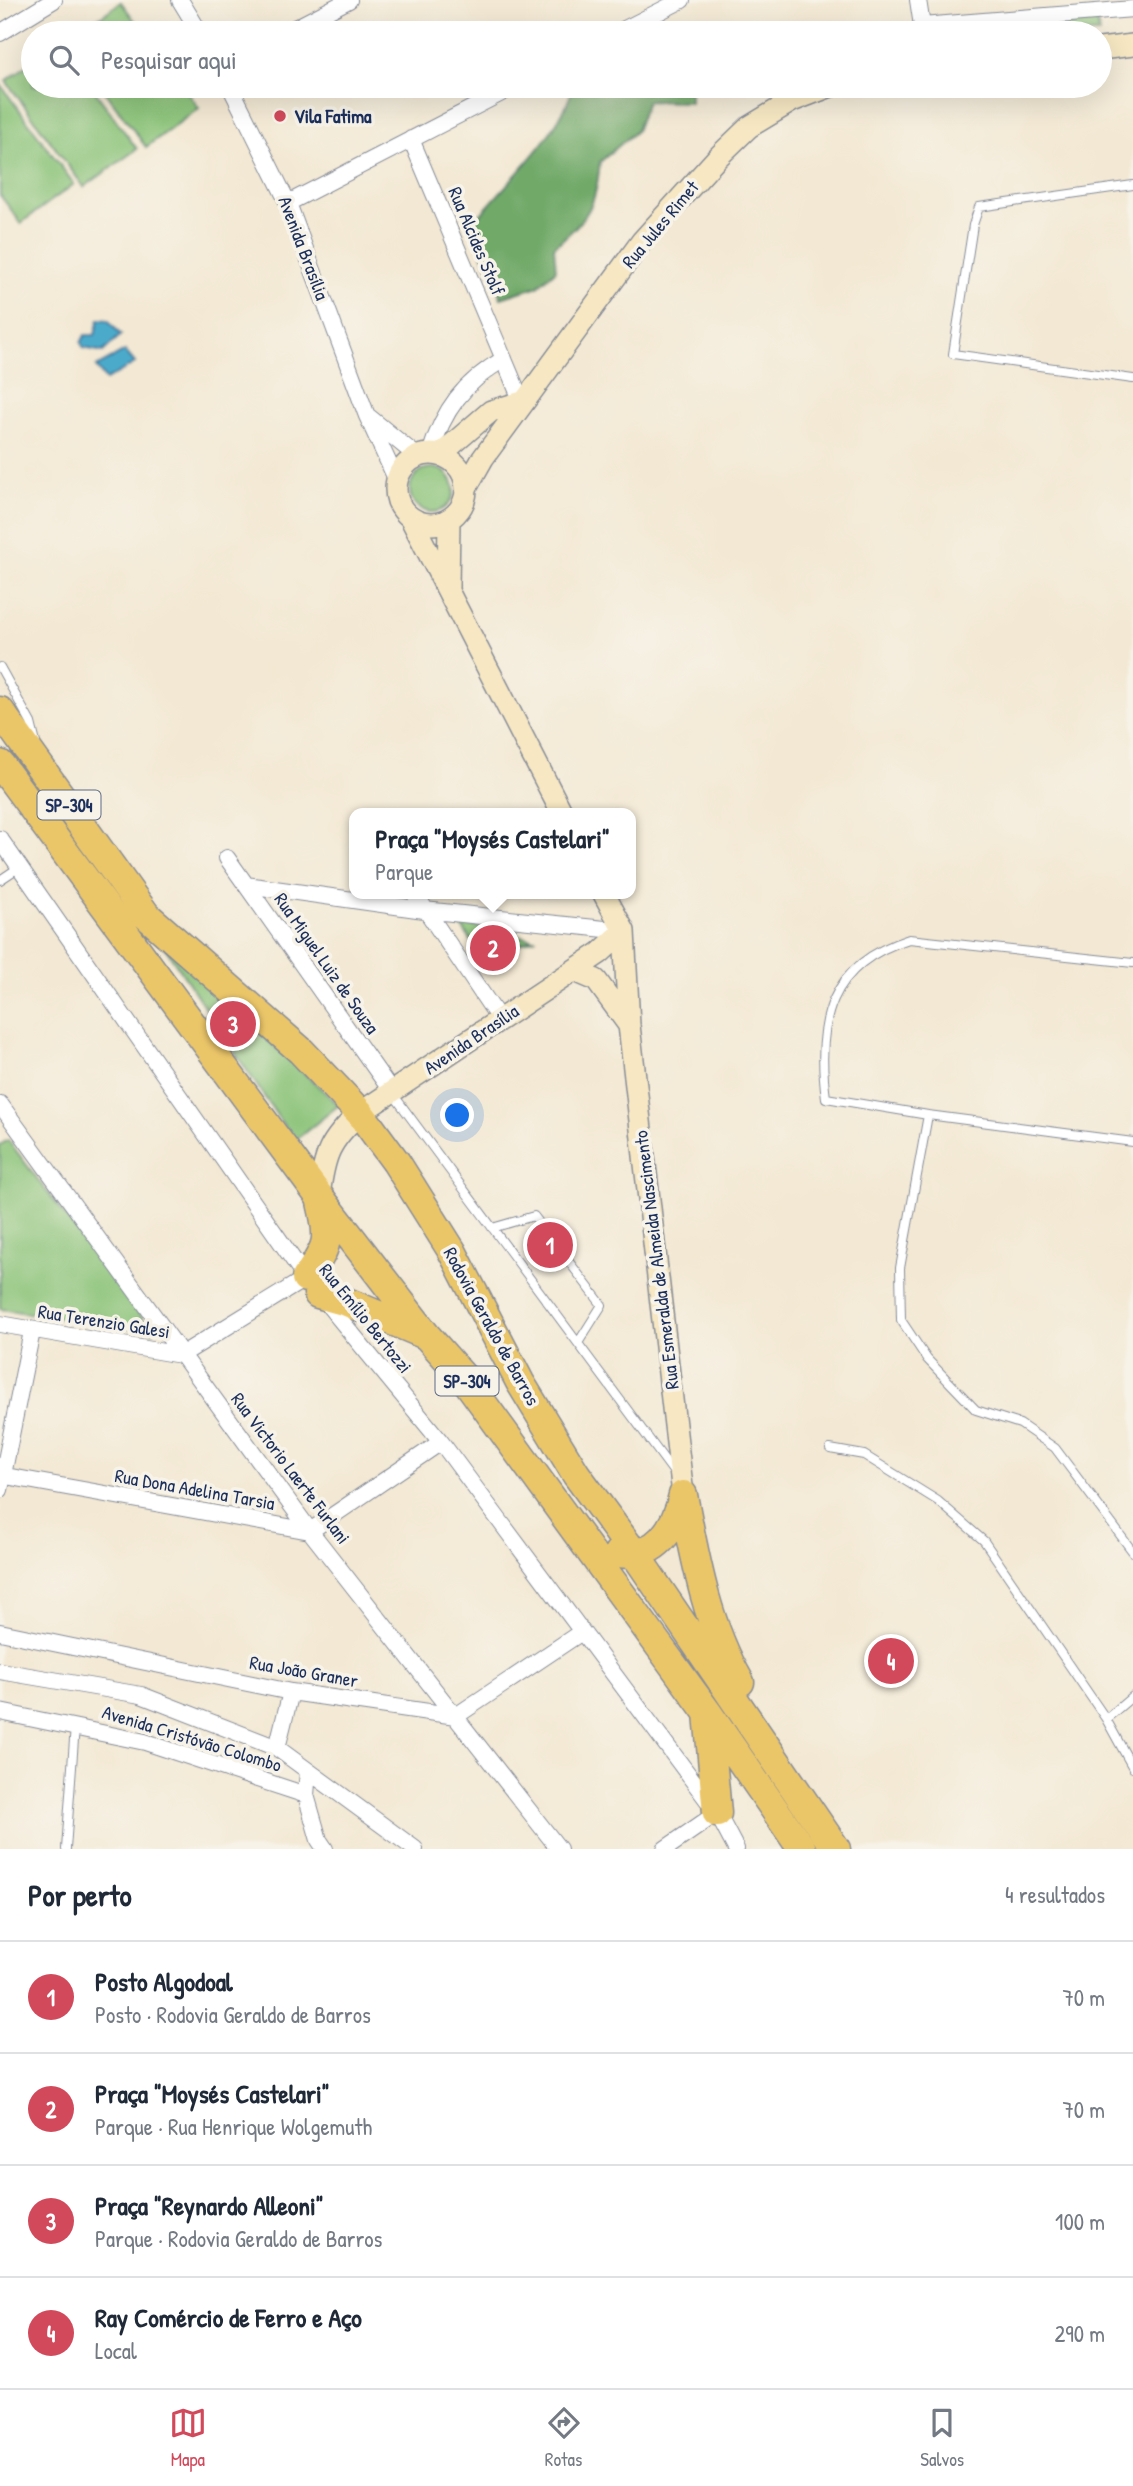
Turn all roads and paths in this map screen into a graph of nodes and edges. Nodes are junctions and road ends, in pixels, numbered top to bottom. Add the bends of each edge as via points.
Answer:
1 (54, 0) edge
2 (180, 0) edge
3 (349, 0) edge
4 (682, 0) edge
5 (918, 0) edge
6 (1075, 6) edge
7 (1133, 9) edge
8 (193, 21) edge
9 (308, 21) edge
10 (641, 21) edge
11 (921, 21) edge
12 (960, 21) edge
13 (0, 33) edge
14 (1133, 45) edge
15 (1112, 48) edge
16 (236, 98) edge
17 (491, 98) edge
18 (800, 98) edge
19 (411, 139) junction
20 (1133, 185) edge
21 (288, 203) junction
22 (504, 359) junction
23 (1133, 379) edge
24 (522, 402) junction
25 (368, 416) junction
26 (429, 455) junction
27 (397, 481) junction
28 (466, 488) junction
29 (410, 517) junction
30 (449, 520) junction
31 (448, 596) junction
32 (0, 667) edge
33 (0, 711) edge
34 (0, 764) edge
35 (41, 766) junction
36 (559, 808) edge
37 (0, 839) edge
38 (227, 858) dead end
39 (21, 866) junction
40 (0, 880) edge
41 (246, 885) junction
42 (418, 899) edge
43 (607, 899) edge
44 (424, 910) junction
45 (624, 931) junction
46 (1133, 963) edge
47 (575, 971) junction
48 (500, 1020) junction
49 (629, 1025) junction
50 (392, 1092) junction
51 (0, 1104) edge
52 (360, 1113) junction
53 (928, 1115) junction
54 (5, 1123) edge
55 (1133, 1142) edge
56 (319, 1196) junction
57 (492, 1228) junction
58 (312, 1286) junction
59 (0, 1324) edge
60 (32, 1331) junction
61 (426, 1335) junction
62 (578, 1343) junction
63 (181, 1355) junction
64 (465, 1378) junction
65 (441, 1442) junction
66 (830, 1449) dead end
67 (1, 1480) edge
68 (682, 1489) junction
69 (310, 1531) junction
70 (1133, 1552) edge
71 (634, 1553) junction
72 (0, 1632) edge
73 (580, 1633) junction
74 (0, 1671) edge
75 (290, 1692) junction
76 (1133, 1696) edge
77 (0, 1712) edge
78 (708, 1713) junction
79 (456, 1716) junction
80 (1106, 1719) junction
81 (75, 1726) junction
82 (277, 1748) junction
83 (1133, 1768) edge
84 (308, 1771) junction
85 (306, 1796) junction
86 (717, 1813) junction
87 (319, 1846) edge
88 (66, 1849) edge
89 (415, 1849) edge
90 (559, 1849) edge
91 (665, 1849) edge
92 (736, 1849) edge
93 (802, 1849) edge
94 (836, 1849) edge

1 - 13 street
2 - 8 street
3 - 9 street
4 - 10 street
5 - 11 street
6 - 7 street
6 - 12 street
14 - 15 main road
16 - 21 street, Avenida Brasília
17 - 19 street
18 - 24 main road, Rua Jules Rimet via 749,127 717,158 642,241
19 - 21 street
19 - 22 street, Rua Alcides Stolf
20 - 23 lane via 979,207 953,354
21 - 25 street, Avenida Brasília
22 - 24 street, Rua Alcides Stolf
22 - 26 street via 478,374 455,398 439,424
24 - 26 main road via 491,411
24 - 28 main road, Rua Jules Rimet
25 - 26 street
25 - 27 street, Avenida Brasília
26 - 27 main road via 405,466
26 - 28 main road via 457,465
27 - 29 main road via 398,501
28 - 30 main road via 464,503
29 - 30 main road via 433,524
29 - 31 main road
30 - 31 main road
31 - 36 main road
32 - 35 lane via 31,723
33 - 35 highway, Rodovia Geraldo de Barros / SP-304
34 - 56 highway, SP-304
35 - 52 highway, Rodovia Geraldo de Barros / SP-304 via 146,915 301,1051
37 - 39 street, Rua Emílio Bertozzi
38 - 41 street, Rua Miguel Luiz de Souza
39 - 40 lane
39 - 58 street, Rua Emílio Bertozzi
41 - 44 street
41 - 50 street, Rua Miguel Luiz de Souza
42 - 44 street
43 - 45 main road
44 - 45 street
44 - 48 street
45 - 47 main road, Avenida Brasília
45 - 49 main road, Rua Esmeralda de Almeida Nascimento
46 - 53 lane via 909,939 865,961 847,975 822,1032 826,1098
47 - 48 main road, Avenida Brasília
47 - 49 main road, Rua Esmeralda de Almeida Nascimento via 596,980
48 - 50 main road, Avenida Brasília
49 - 68 main road, Rua Esmeralda de Almeida Nascimento
50 - 52 main road, Avenida Brasília
50 - 57 lane
51 - 54 street, Rua Victorio Laerte Furlani
52 - 56 main road, Avenida Brasília via 338,1132 324,1158
52 - 71 highway, Rodovia Geraldo de Barros / SP-304 via 397,1162 452,1251 520,1382 576,1474
53 - 55 lane
53 - 70 lane via 900,1268 901,1320 927,1359 976,1410 1020,1424 1055,1448
54 - 63 street, Rua Victorio Laerte Furlani
56 - 58 highway via 329,1235
56 - 61 highway, SP-304
57 - 62 lane
57 - 62 lane via 534,1216 602,1305
58 - 61 highway
58 - 63 street, Rua Terenzio Galesi
58 - 65 street, Rua Emílio Bertozzi
59 - 60 street, Rua Terenzio Galesi
60 - 63 street, Rua Terenzio Galesi
60 - 67 street
61 - 64 highway, SP-304
62 - 68 lane
63 - 69 street, Rua Victorio Laerte Furlani
64 - 71 highway via 599,1542 614,1552
64 - 78 highway, SP-304
65 - 69 street
65 - 73 street, Rua Emílio Bertozzi
66 - 80 lane via 864,1455 938,1502 984,1541
67 - 69 street, Rua Dona Adelina Tarsia
68 - 71 highway via 674,1526 648,1550
68 - 94 highway via 699,1575 727,1661
69 - 79 street, Rua Victorio Laerte Furlani
71 - 94 highway, Rodovia Geraldo de Barros / SP-304
72 - 75 street, Rua João Graner
73 - 79 street
73 - 86 street, Rua Emílio Bertozzi
74 - 82 street, Avenida Cristóvão Colombo via 141,1695
75 - 79 street, Rua João Graner
75 - 82 street
76 - 80 lane
77 - 81 street, Avenida Cristóvão Colombo
78 - 86 highway
78 - 93 highway, SP-304
79 - 90 street, Rua Victorio Laerte Furlani
80 - 83 lane
81 - 85 street, Avenida Cristóvão Colombo via 145,1742
81 - 88 lane
82 - 84 street, Avenida Cristóvão Colombo
84 - 85 street, Avenida Cristóvão Colombo
84 - 89 street, Avenida Cristóvão Colombo
85 - 87 street
86 - 91 street
86 - 92 street, Rua Emílio Bertozzi

